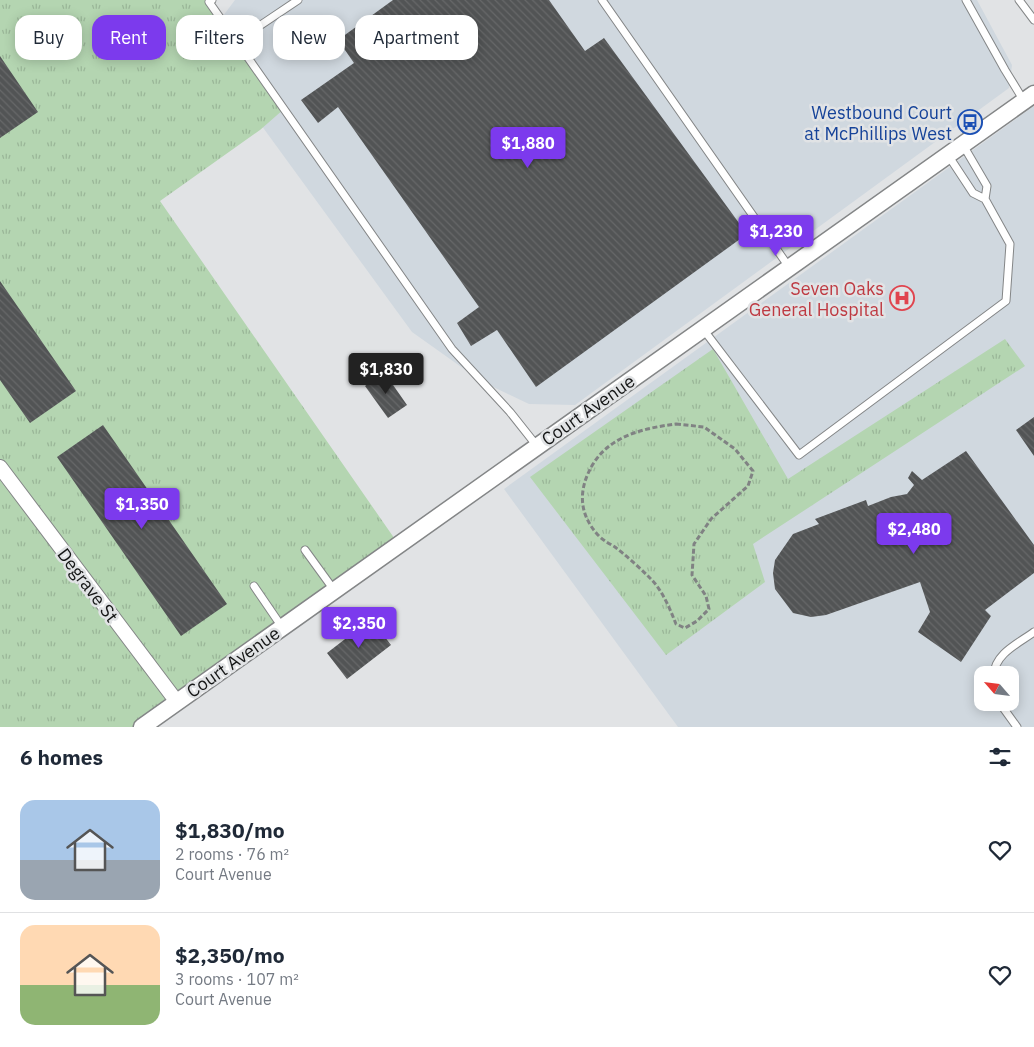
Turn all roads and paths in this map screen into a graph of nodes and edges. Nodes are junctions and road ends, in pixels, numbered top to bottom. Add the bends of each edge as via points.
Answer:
1 (212, 0) edge
2 (298, 0) edge
3 (602, 0) edge
4 (966, 0) edge
5 (1019, 0) edge
6 (218, 15) edge
7 (1034, 20) edge
8 (263, 24) edge
9 (250, 60) edge
10 (1029, 97) edge
11 (963, 145) junction
12 (948, 155) junction
13 (985, 199) junction
14 (789, 268) junction
15 (703, 329) junction
16 (537, 447) junction
17 (0, 467) edge
18 (733, 500) joint
19 (305, 550) dead end
20 (254, 586) dead end
21 (334, 590) junction
22 (282, 627) junction
23 (1034, 632) edge
24 (994, 666) edge
25 (177, 702) junction
26 (1005, 711) edge
27 (142, 727) edge
28 (1017, 727) edge

1 - 6 lane via 209,2
2 - 8 lane
3 - 14 lane
4 - 10 lane via 1005,70
5 - 7 lane
9 - 16 lane via 452,349 510,412
10 - 11 street, Court Avenue
11 - 12 street, Court Avenue
11 - 13 lane via 987,186
12 - 13 lane via 974,193
12 - 14 street, Court Avenue
13 - 15 lane via 1010,244 1006,301 799,455
14 - 15 street, Court Avenue
15 - 16 street, Court Avenue
16 - 21 street, Court Avenue
17 - 25 street, Degrave St
18 - 18 path via 748,486 754,471 735,449 704,427 676,424 647,428 618,439 598,456 586,475 582,496 587,519 600,537 654,582 676,624 685,628 709,609 706,596 692,575 694,544 711,519
19 - 21 lane
20 - 22 lane
21 - 22 street, Court Avenue
22 - 25 street, Court Avenue
23 - 24 lane via 1007,651
25 - 27 street, Court Avenue
26 - 28 lane

